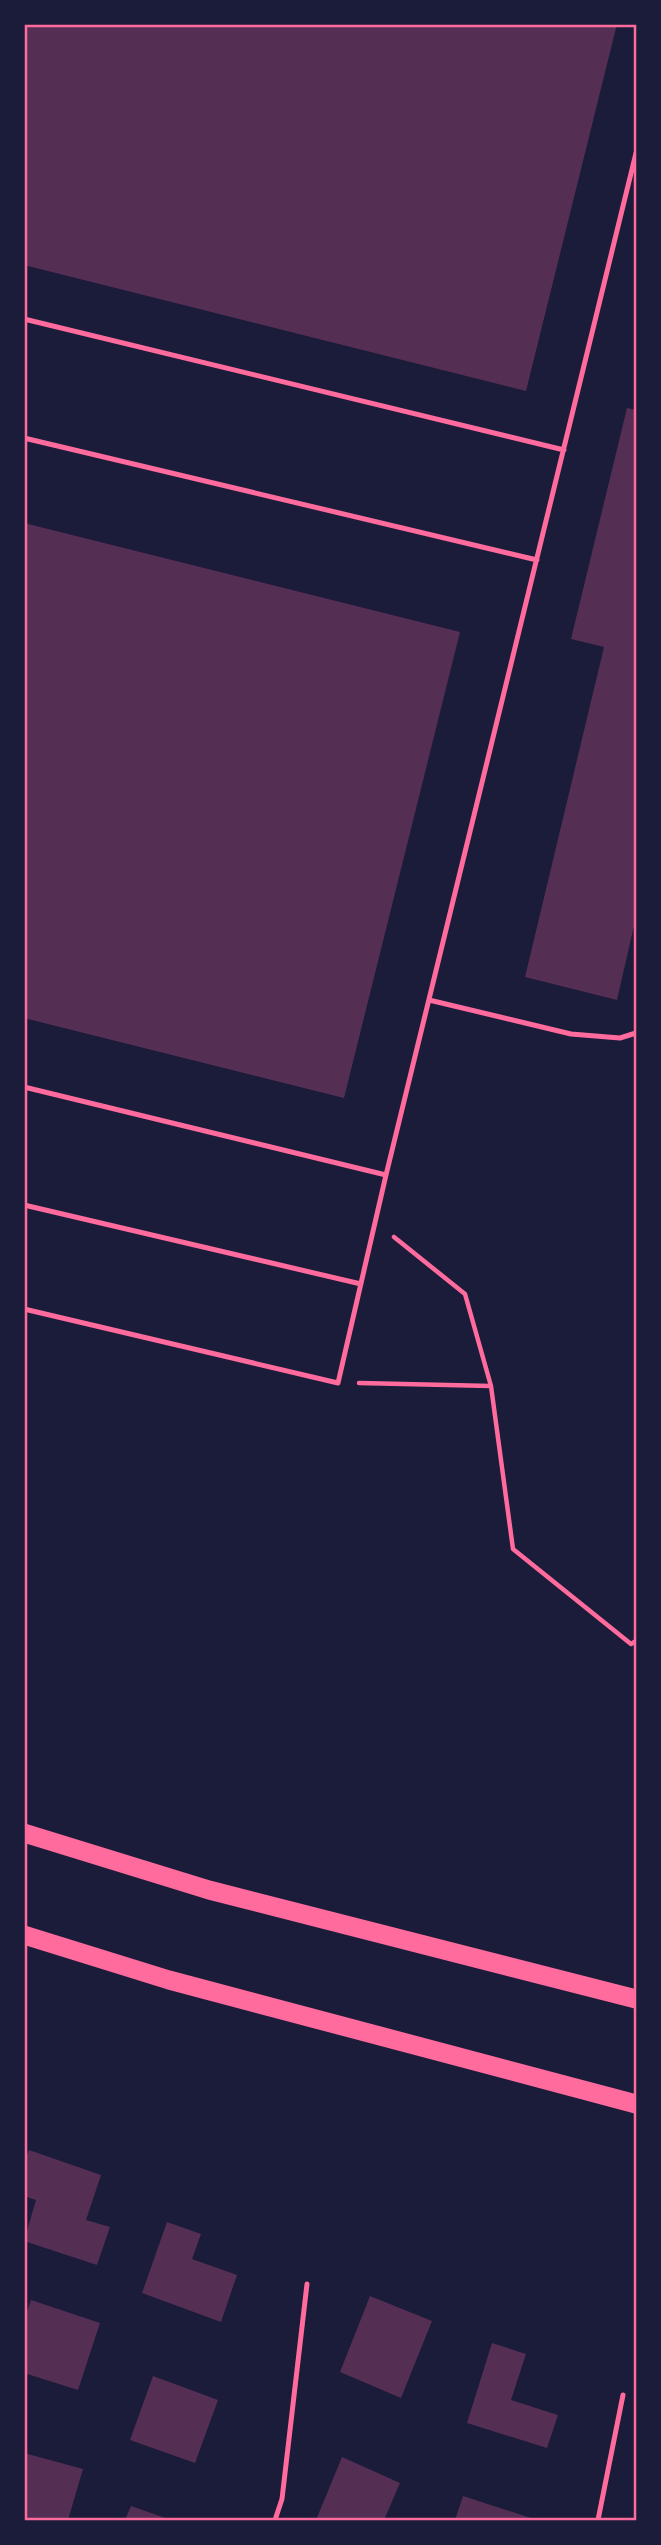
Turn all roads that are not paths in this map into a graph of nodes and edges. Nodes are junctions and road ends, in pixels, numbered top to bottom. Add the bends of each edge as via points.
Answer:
1 (636, 153) edge
2 (24, 319) edge
3 (24, 438) edge
4 (564, 450) junction
5 (537, 560) junction
6 (429, 1000) junction
7 (636, 1033) edge
8 (24, 1087) edge
9 (386, 1175) junction
10 (24, 1205) edge
11 (360, 1284) junction
12 (24, 1309) edge
13 (24, 1833) edge
14 (24, 1935) edge
15 (636, 1999) edge
16 (636, 2104) edge
17 (307, 2284) dead end
18 (623, 2395) dead end
19 (275, 2521) edge
20 (598, 2521) edge

1 - 4 lane
2 - 4 lane
3 - 5 lane
4 - 5 lane
5 - 6 lane
6 - 7 lane via 570,1034 620,1038
6 - 9 lane
8 - 9 lane
9 - 11 lane
10 - 11 lane
11 - 12 lane via 338,1383
13 - 15 highway via 209,1890
14 - 16 highway via 169,1980
17 - 19 lane via 282,2499
18 - 20 lane

